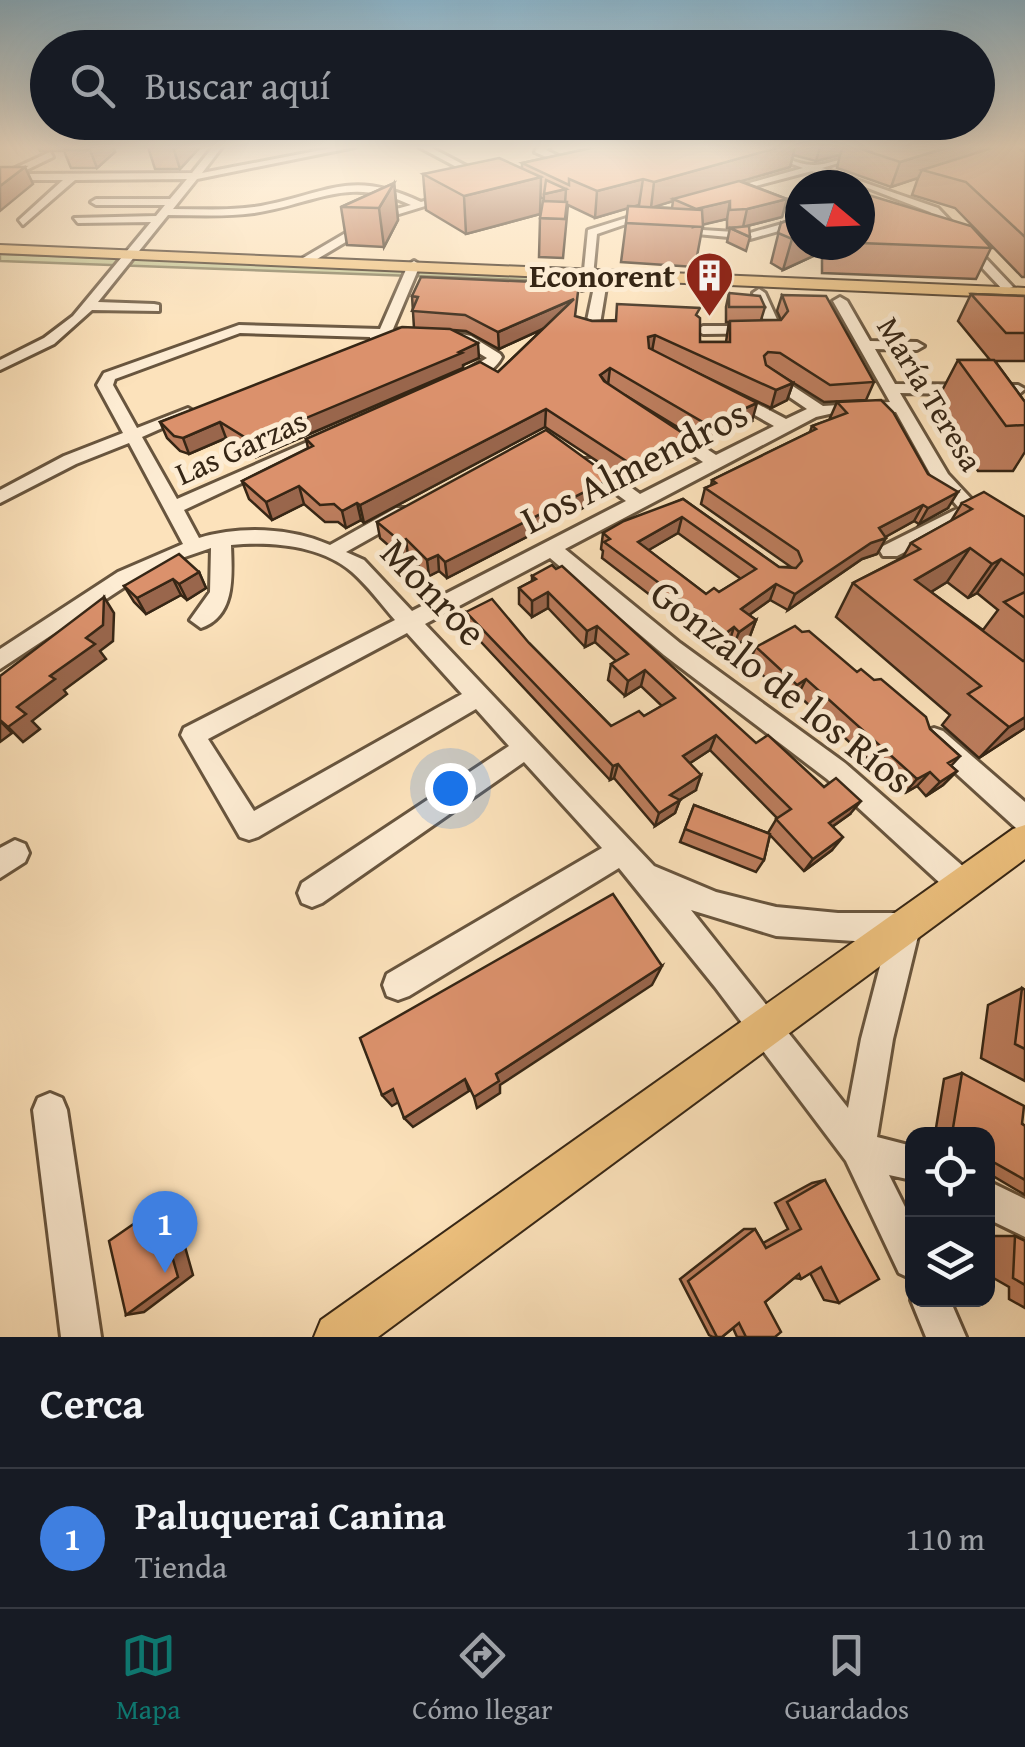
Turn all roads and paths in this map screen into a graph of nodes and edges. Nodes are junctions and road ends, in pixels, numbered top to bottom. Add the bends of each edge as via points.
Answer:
1 (37, 209) edge
2 (155, 209) edge
3 (257, 209) edge
4 (402, 209) edge
5 (665, 209) edge
6 (931, 209) edge
7 (168, 211) junction
8 (635, 218) junction
9 (78, 220) dead end
10 (23, 222) dead end
11 (785, 226) edge
12 (958, 227) junction
13 (978, 247) junction
14 (132, 254) junction
15 (1, 261) edge
16 (306, 261) junction
17 (121, 269) junction
18 (411, 273) junction
19 (592, 282) junction
20 (1020, 290) edge
21 (759, 293) junction
22 (840, 302) junction
23 (90, 306) junction
24 (154, 308) dead end
25 (1025, 308) edge
26 (592, 330) edge
27 (703, 330) edge
28 (386, 332) junction
29 (864, 345) junction
30 (916, 346) dead end
31 (341, 353) edge
32 (0, 366) edge
33 (768, 376) edge
34 (454, 382) edge
35 (888, 388) junction
36 (1018, 390) edge
37 (712, 391) edge
38 (898, 407) junction
39 (202, 408) edge
40 (819, 410) junction
41 (642, 414) edge
42 (356, 426) edge
43 (786, 426) junction
44 (132, 435) junction
45 (574, 455) edge
46 (716, 463) junction
47 (663, 491) junction
48 (0, 497) edge
49 (428, 499) edge
50 (640, 503) junction
51 (173, 508) junction
52 (688, 509) edge
53 (971, 510) junction
54 (221, 537) junction
55 (192, 544) junction
56 (1025, 546) edge
57 (551, 548) junction
58 (890, 550) edge
59 (332, 552) junction
60 (201, 620) dead end
61 (410, 620) junction
62 (0, 660) edge
63 (478, 696) junction
64 (929, 734) edge
65 (525, 748) junction
66 (1025, 819) edge
67 (1025, 840) edge
68 (619, 852) junction
69 (643, 874) junction
70 (963, 885) junction
71 (312, 893) dead end
72 (905, 928) junction
73 (398, 985) dead end
74 (766, 1028) junction
75 (50, 1110) dead end
76 (858, 1149) junction
77 (905, 1162) edge
78 (995, 1203) edge
79 (1025, 1219) edge
80 (905, 1246) edge
81 (933, 1307) edge
82 (81, 1337) edge
83 (338, 1337) edge
84 (946, 1337) edge

1 - 10 street
2 - 7 street
3 - 7 street
4 - 16 street via 372,220
5 - 8 street
6 - 12 street
7 - 9 street
7 - 14 street
8 - 11 street via 680,232 750,236
8 - 19 street via 589,230
12 - 13 street
12 - 13 street via 938,232
13 - 20 street
14 - 15 main road
14 - 16 main road
14 - 17 street
15 - 17 main road
16 - 18 main road
17 - 18 main road
17 - 23 street
18 - 19 main road
18 - 28 street
19 - 20 main road via 666,276
19 - 21 main road
19 - 26 street
20 - 21 main road
21 - 22 main road
21 - 27 street via 771,330
22 - 25 main road
22 - 29 street, María Teresa
23 - 24 street
23 - 32 street via 60,334
28 - 31 street
28 - 34 street via 460,337 493,354 491,365
28 - 44 street via 245,328 117,371 105,385
29 - 30 street
29 - 35 street, María Teresa
33 - 40 street
35 - 36 street
35 - 38 street, María Teresa
37 - 43 street via 733,395
38 - 40 street, Los Almendros
38 - 53 street, María Teresa via 941,478
39 - 44 street
40 - 43 street, Los Almendros
41 - 46 street
42 - 51 street, Las Garzas
43 - 46 street, Los Almendros
44 - 48 street
44 - 51 street
45 - 50 street
46 - 47 street, Los Almendros
47 - 50 street, Los Almendros
47 - 52 street
49 - 59 street
50 - 57 street, Los Almendros
51 - 55 street
53 - 56 street, María Teresa
53 - 58 street
54 - 55 street, Monroe
54 - 59 street, Monroe via 290,540
54 - 60 street via 222,597
55 - 62 street, Monroe via 117,580
57 - 61 street, Los Almendros
57 - 70 street, Gonzalo de los Ríos via 836,771
59 - 61 street, Monroe via 365,571
61 - 63 street, Monroe
61 - 63 street, Los Almendros via 192,735 249,828
63 - 65 street, Monroe
64 - 66 street
65 - 68 street, Monroe
65 - 71 street
67 - 70 main road
68 - 69 street, Monroe
68 - 73 street
69 - 72 street, Monroe via 712,906 774,924
69 - 74 street, Monroe
70 - 72 main road
72 - 74 main road
72 - 76 street
74 - 76 street, Monroe
74 - 83 main road
75 - 82 street
76 - 77 street
76 - 80 street, Monroe
78 - 79 street
81 - 84 street

